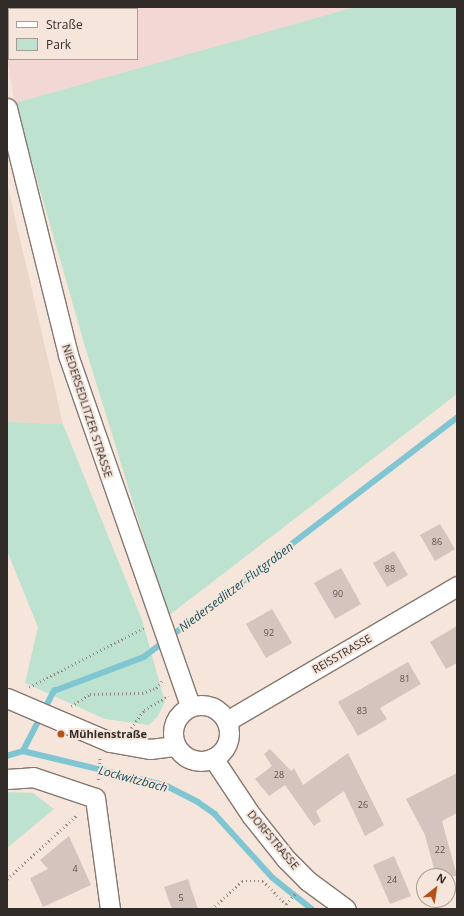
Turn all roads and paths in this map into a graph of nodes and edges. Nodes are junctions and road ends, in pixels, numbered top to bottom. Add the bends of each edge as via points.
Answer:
1 (7, 108) edge
2 (457, 586) edge
3 (160, 624) junction
4 (177, 669) junction
5 (8, 698) edge
6 (190, 706) junction
7 (52, 719) junction
8 (227, 721) junction
9 (176, 746) junction
10 (102, 749) junction
11 (213, 758) junction
12 (7, 779) edge
13 (98, 779) dead end
14 (95, 798) junction
15 (7, 879) edge
16 (288, 902) dead end
17 (110, 909) edge
18 (212, 909) edge
19 (346, 909) edge

1 - 3 street, NIEDERSEDLITZER STRASSE via 68,355
2 - 8 street, REISSTRASSE
3 - 4 street, NIEDERSEDLITZER STRASSE
3 - 5 path
4 - 6 street, NIEDERSEDLITZER STRASSE
4 - 7 path via 156,688 142,693 90,694
4 - 10 path via 168,696 144,710 129,731
5 - 7 street
6 - 8 street via 212,706
6 - 9 street via 182,711 173,727
7 - 10 street
8 - 11 street via 229,738
9 - 10 street
9 - 11 street via 196,761
10 - 13 path
11 - 19 street, DORFSTRASSE via 251,815 286,859 308,881
12 - 14 street via 33,777
14 - 15 path
14 - 17 street
16 - 18 path via 263,881 242,881

